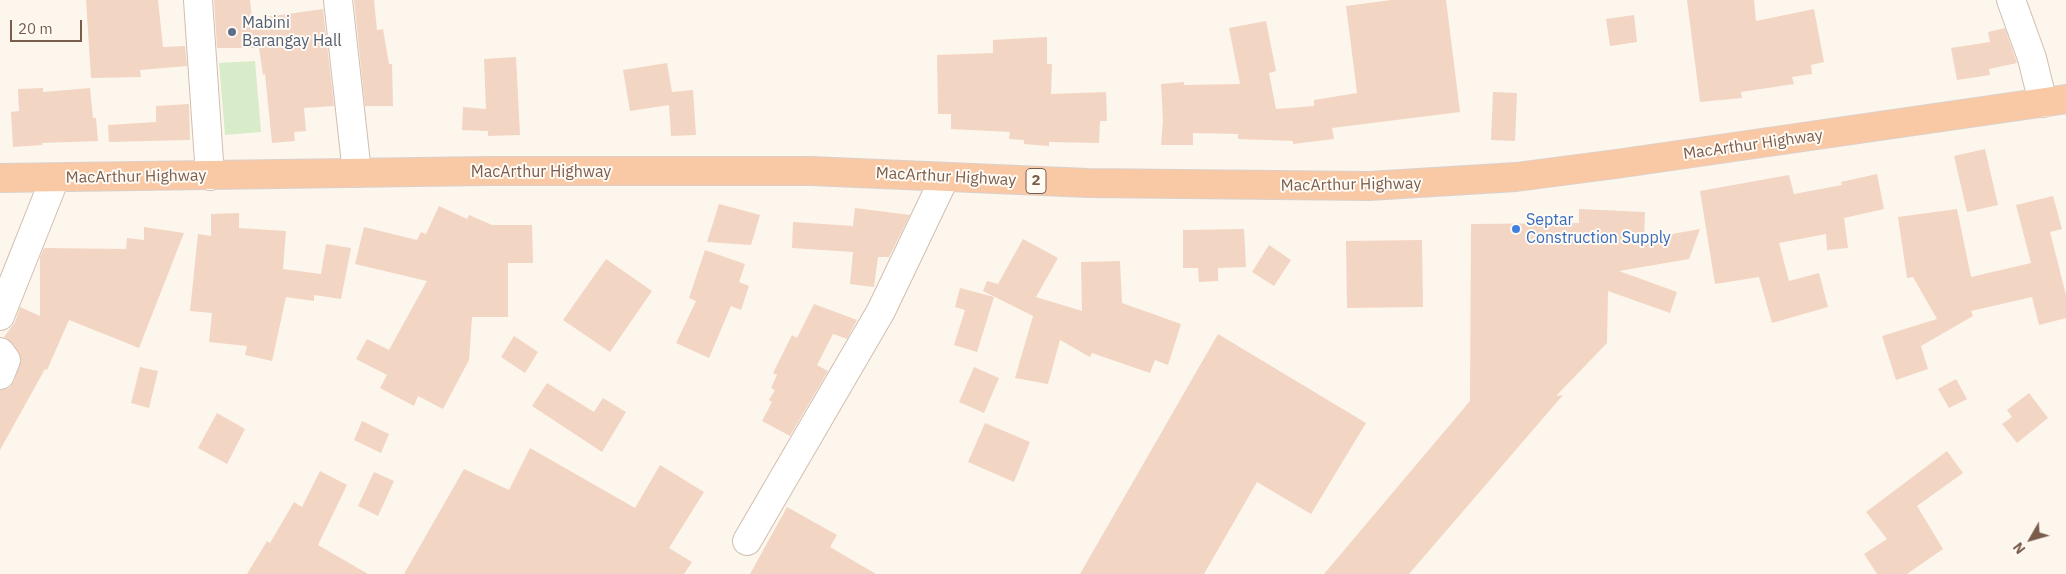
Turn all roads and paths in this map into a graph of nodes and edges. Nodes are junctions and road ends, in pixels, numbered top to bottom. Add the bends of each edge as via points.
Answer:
1 (198, 0) edge
2 (338, 0) edge
3 (2011, 0) edge
4 (2055, 101) edge
5 (357, 173) junction
6 (210, 176) junction
7 (945, 176) junction
8 (0, 178) edge
9 (54, 178) junction
10 (0, 316) edge
11 (0, 352) edge
12 (0, 375) edge
13 (747, 541) dead end

1 - 6 street
2 - 5 street
3 - 4 street via 2032,58
4 - 7 highway, MacArthur Highway / 2 via 1673,157 1441,183 1234,186
5 - 6 highway, MacArthur Highway / 2
5 - 7 highway, MacArthur Highway / 2 via 811,171
6 - 9 highway, MacArthur Highway / 2
7 - 13 street via 881,311
8 - 9 highway, MacArthur Highway / 2
9 - 10 street
11 - 12 street via 6,360

